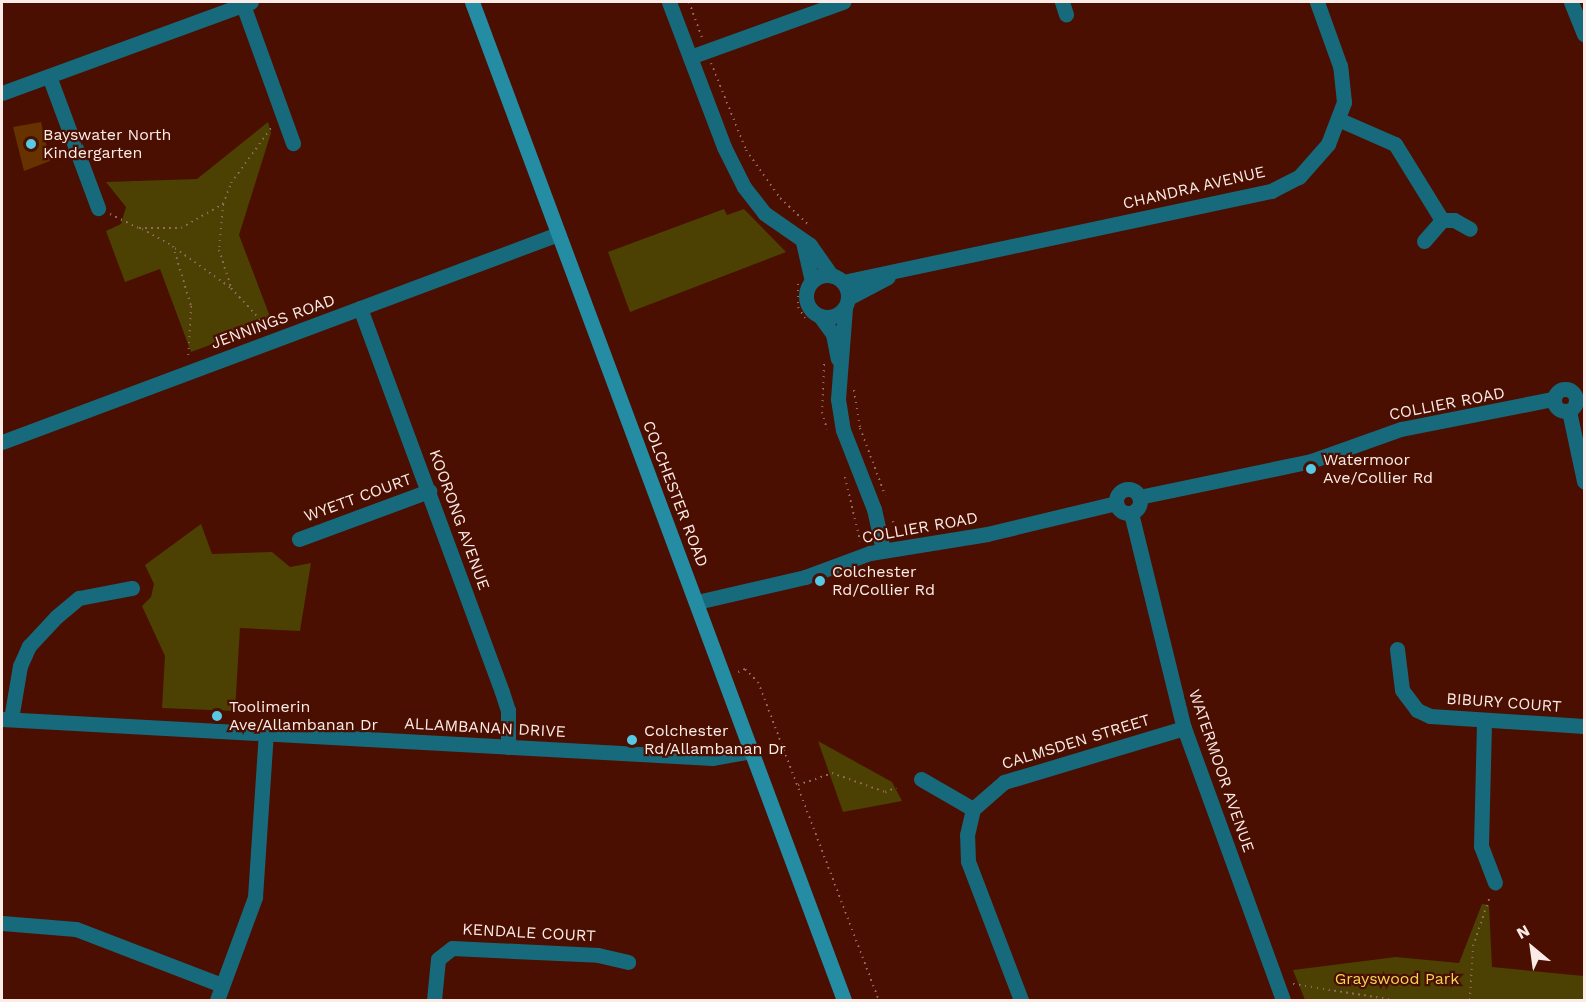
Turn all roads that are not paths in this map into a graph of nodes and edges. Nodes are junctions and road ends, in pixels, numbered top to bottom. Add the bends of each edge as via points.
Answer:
1 (472, 2) edge
2 (669, 2) edge
3 (843, 2) edge
4 (1317, 2) edge
5 (1571, 2) edge
6 (247, 3) edge
7 (1584, 35) edge
8 (690, 57) junction
9 (49, 76) junction
10 (2, 93) edge
11 (1340, 120) junction
12 (293, 143) dead end
13 (98, 208) road end
14 (1442, 220) junction
15 (1470, 230) dead end
16 (558, 234) junction
17 (1424, 241) dead end
18 (803, 242) junction
19 (904, 269) junction
20 (805, 278) junction
21 (837, 279) junction
22 (846, 303) junction
23 (360, 308) junction
24 (815, 319) junction
25 (840, 365) junction
26 (1580, 394) edge
27 (1554, 399) junction
28 (1569, 411) junction
29 (2, 442) edge
30 (1584, 481) edge
31 (429, 491) junction
32 (1140, 497) junction
33 (1116, 503) junction
34 (1131, 513) junction
35 (299, 538) dead end
36 (883, 550) junction
37 (132, 588) dead end
38 (697, 602) junction
39 (1397, 649) dead end
40 (6, 719) edge
41 (1484, 723) junction
42 (1584, 726) edge
43 (1184, 728) junction
44 (266, 733) junction
45 (508, 747) junction
46 (751, 751) junction
47 (921, 779) dead end
48 (973, 809) junction
49 (1495, 882) road end
50 (2, 923) edge
51 (628, 962) dead end
52 (222, 985) junction
53 (217, 1000) edge
54 (434, 1000) edge
55 (844, 1000) edge
56 (1021, 1000) edge
57 (1283, 1000) edge

1 - 16 main road, COLCHESTER ROAD
2 - 8 street
3 - 8 street
4 - 11 street, CHANDRA AVENUE via 1342,76
5 - 7 street
6 - 9 street
6 - 12 street
8 - 18 street via 724,147 744,187 764,213
9 - 10 street
9 - 13 street
11 - 14 street via 1395,144
11 - 19 street, CHANDRA AVENUE via 1310,168 1271,191
14 - 15 street via 1454,220
14 - 17 street
16 - 23 street, JENNINGS ROAD
16 - 38 main road, COLCHESTER ROAD
18 - 20 street
18 - 21 street
19 - 21 street, CHANDRA AVENUE
19 - 22 street, CHANDRA AVENUE
20 - 21 street, CHANDRA AVENUE
20 - 24 street via 806,301
21 - 22 street
22 - 24 street, CHANDRA AVENUE
22 - 25 street
23 - 29 street, JENNINGS ROAD
23 - 31 street, KOORONG AVENUE
24 - 25 street via 833,334
25 - 36 street via 838,399 843,430 874,509
26 - 27 street, COLLIER ROAD via 1563,389
26 - 28 street
27 - 28 street via 1557,409
27 - 32 street, COLLIER ROAD via 1401,429 1311,461
28 - 30 street
31 - 35 street, WYETT COURT
31 - 45 street, KOORONG AVENUE via 502,692
32 - 33 street via 1125,489
32 - 34 street via 1138,508
33 - 34 street via 1120,510
33 - 36 street, COLLIER ROAD via 987,534
34 - 43 street, WATERMOOR AVENUE
36 - 38 street, COLLIER ROAD via 805,576
37 - 40 street via 80,598 56,617 29,646
38 - 46 main road, COLCHESTER ROAD
39 - 41 street, BIBURY COURT via 1402,690 1417,710 1430,716
40 - 44 street, ALLAMBANAN DRIVE
41 - 42 street, BIBURY COURT
41 - 49 street via 1481,846
43 - 48 street, CALMSDEN STREET via 1004,782
43 - 57 street, WATERMOOR AVENUE
44 - 45 street, ALLAMBANAN DRIVE
44 - 52 street via 255,897
45 - 46 street, ALLAMBANAN DRIVE via 712,758
46 - 55 main road, COLCHESTER ROAD
47 - 48 street
48 - 56 street via 967,835 968,861
50 - 52 street via 76,929
51 - 54 street, KENDALE COURT via 598,955 452,948 438,959
52 - 53 street

